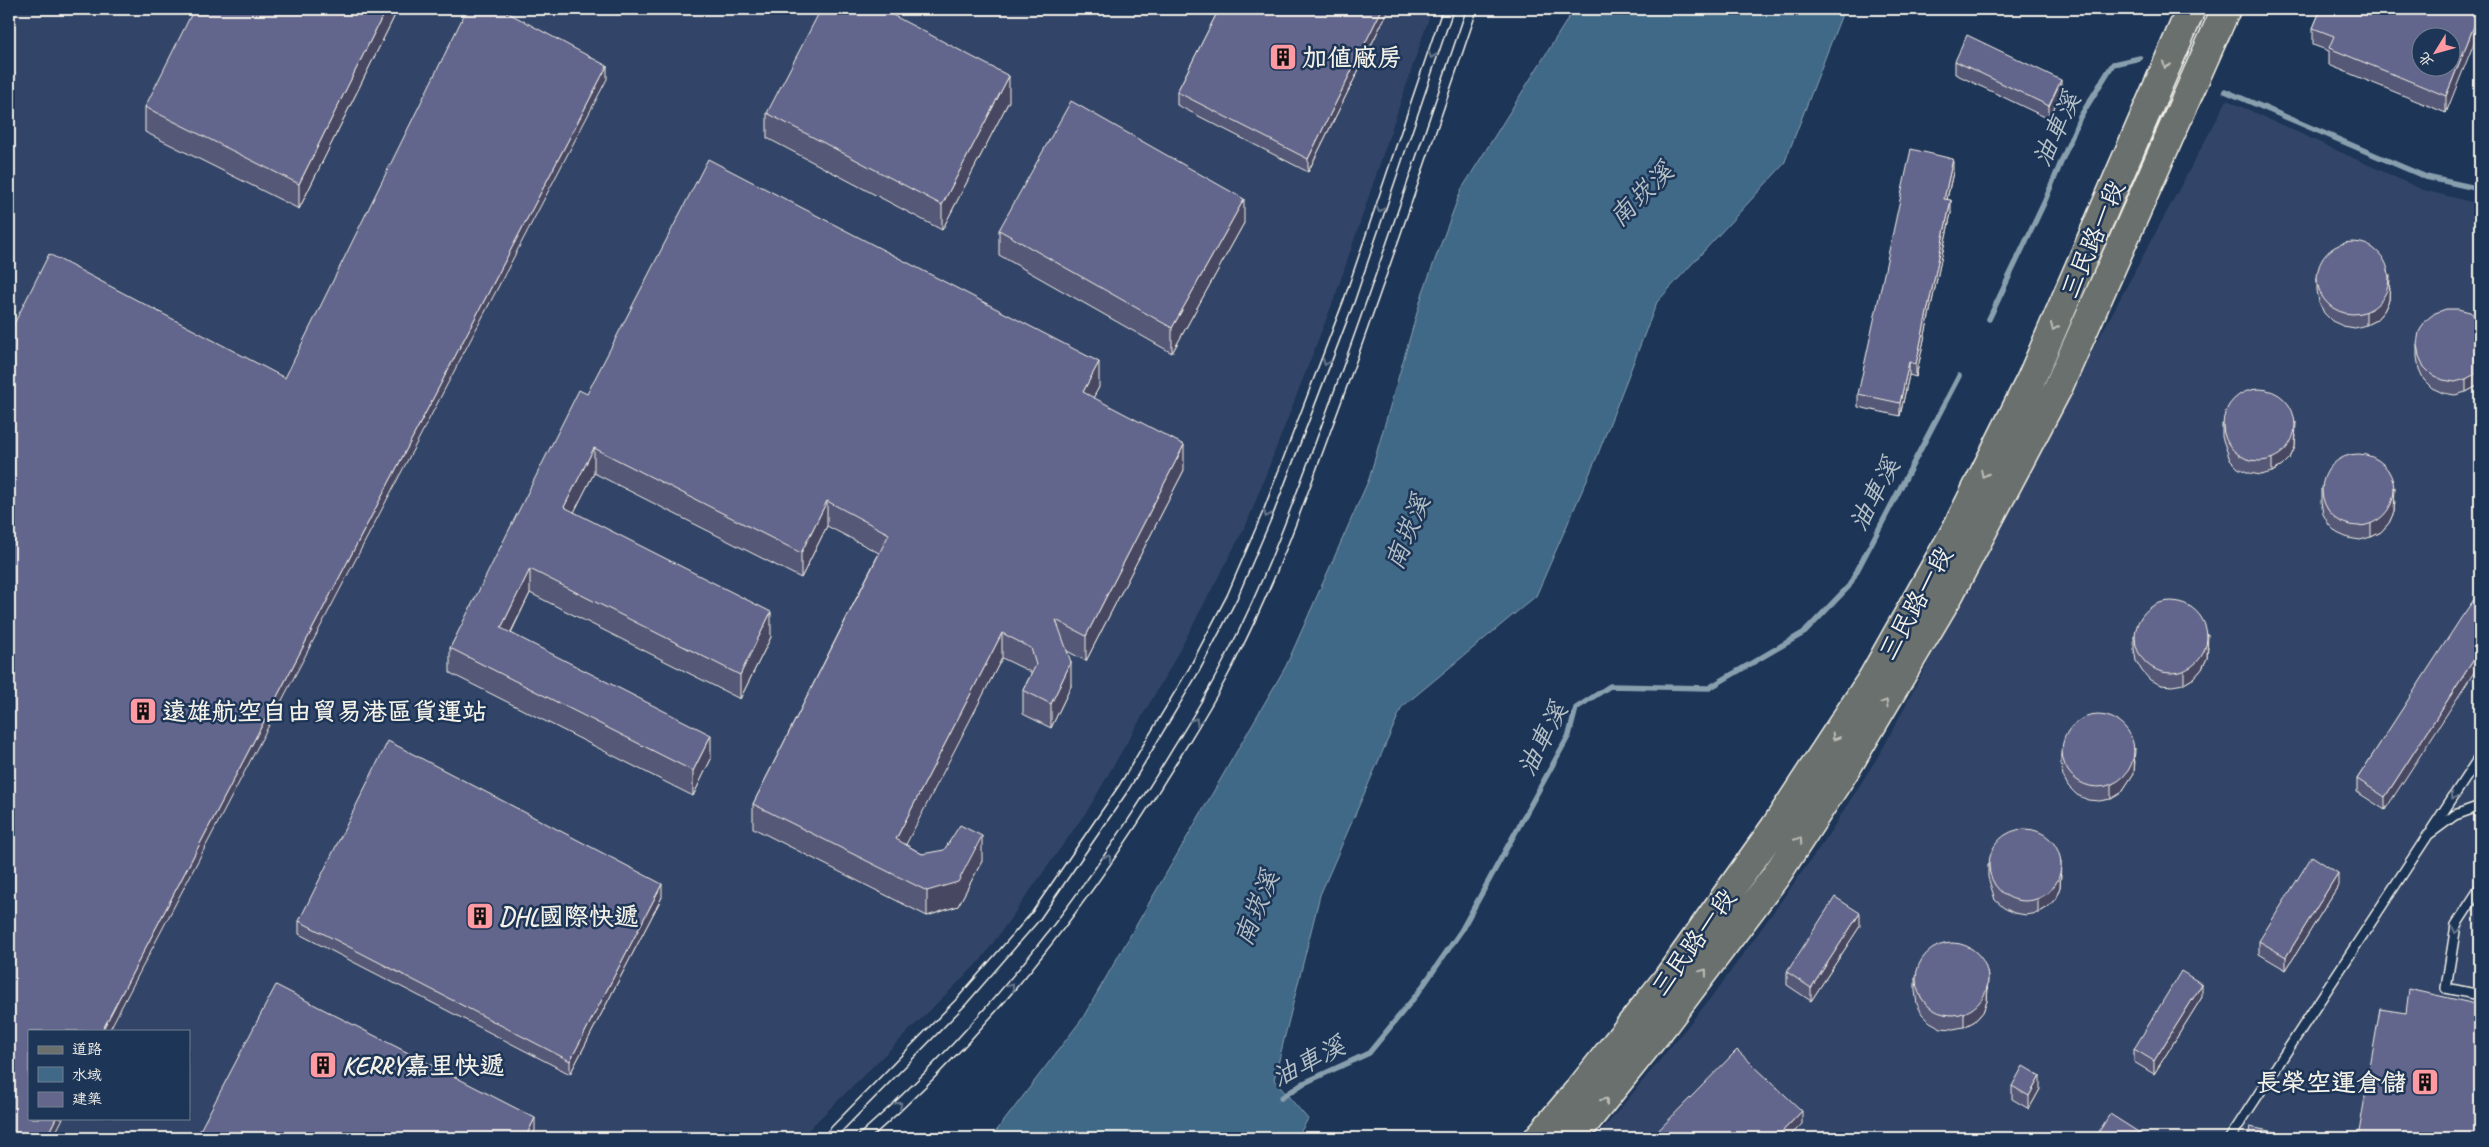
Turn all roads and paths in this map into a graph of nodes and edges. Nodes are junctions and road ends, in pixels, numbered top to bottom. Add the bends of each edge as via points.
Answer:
1 (1448, 9) edge
2 (1472, 9) edge
3 (2191, 9) edge
4 (2226, 9) edge
5 (2480, 756) edge
6 (2480, 806) edge
7 (2428, 835) junction
8 (2480, 888) edge
9 (2480, 995) edge
10 (828, 1138) edge
11 (863, 1138) edge
12 (1538, 1138) edge
13 (1573, 1138) edge
14 (2230, 1138) edge

1 -> 10 lane via 1349,301 1275,494 1232,597 1194,670 1123,789 1035,917 961,1002
11 -> 2 lane via 930,1075 1003,997 1067,916 1139,814 1231,660 1266,586 1375,297
3 -> 12 main road, 三民路一段 via 2031,379 1957,528 1872,679 1775,827 1667,979
13 -> 4 main road, 三民路一段 via 1648,1046 1775,877 1847,767 1950,593 2058,388
5 -> 7 lane
6 - 7 lane via 2455,815
7 - 14 lane
8 -> 9 lane via 2456,925 2446,988

